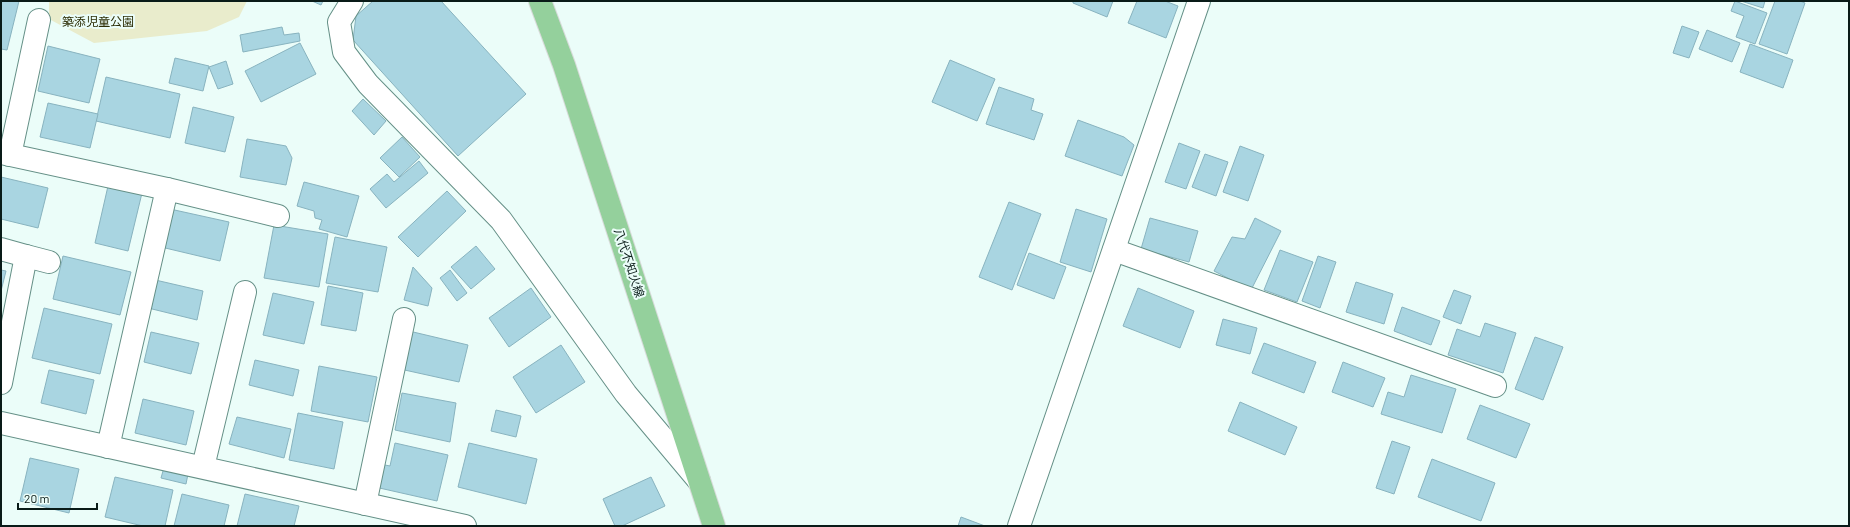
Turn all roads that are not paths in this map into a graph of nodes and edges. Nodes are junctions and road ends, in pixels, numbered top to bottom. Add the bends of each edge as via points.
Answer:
1 (352, 1) edge
2 (540, 1) edge
3 (1199, 1) edge
4 (40, 20) dead end
5 (5, 154) edge
6 (167, 190) junction
7 (278, 216) dead end
8 (1, 249) edge
9 (1114, 250) junction
10 (26, 256) junction
11 (49, 262) dead end
12 (245, 292) dead end
13 (404, 319) dead end
14 (1, 383) edge
15 (1495, 386) dead end
16 (1, 423) edge
17 (108, 447) junction
18 (203, 468) junction
19 (699, 481) junction
20 (365, 504) junction
21 (465, 526) edge
22 (714, 526) edge
23 (1019, 526) edge

1 - 19 street via 339,22 344,52 368,84 501,220 626,394
2 - 19 main road, 八代不知火線 via 564,65
3 - 9 street
4 - 5 street
5 - 6 street
6 - 7 street
6 - 17 street
8 - 10 street
9 - 15 street
9 - 23 street
10 - 11 street
10 - 14 street
12 - 18 street
13 - 20 street
16 - 17 street
17 - 18 street
18 - 20 street
19 - 22 main road, 八代不知火線
20 - 21 street

